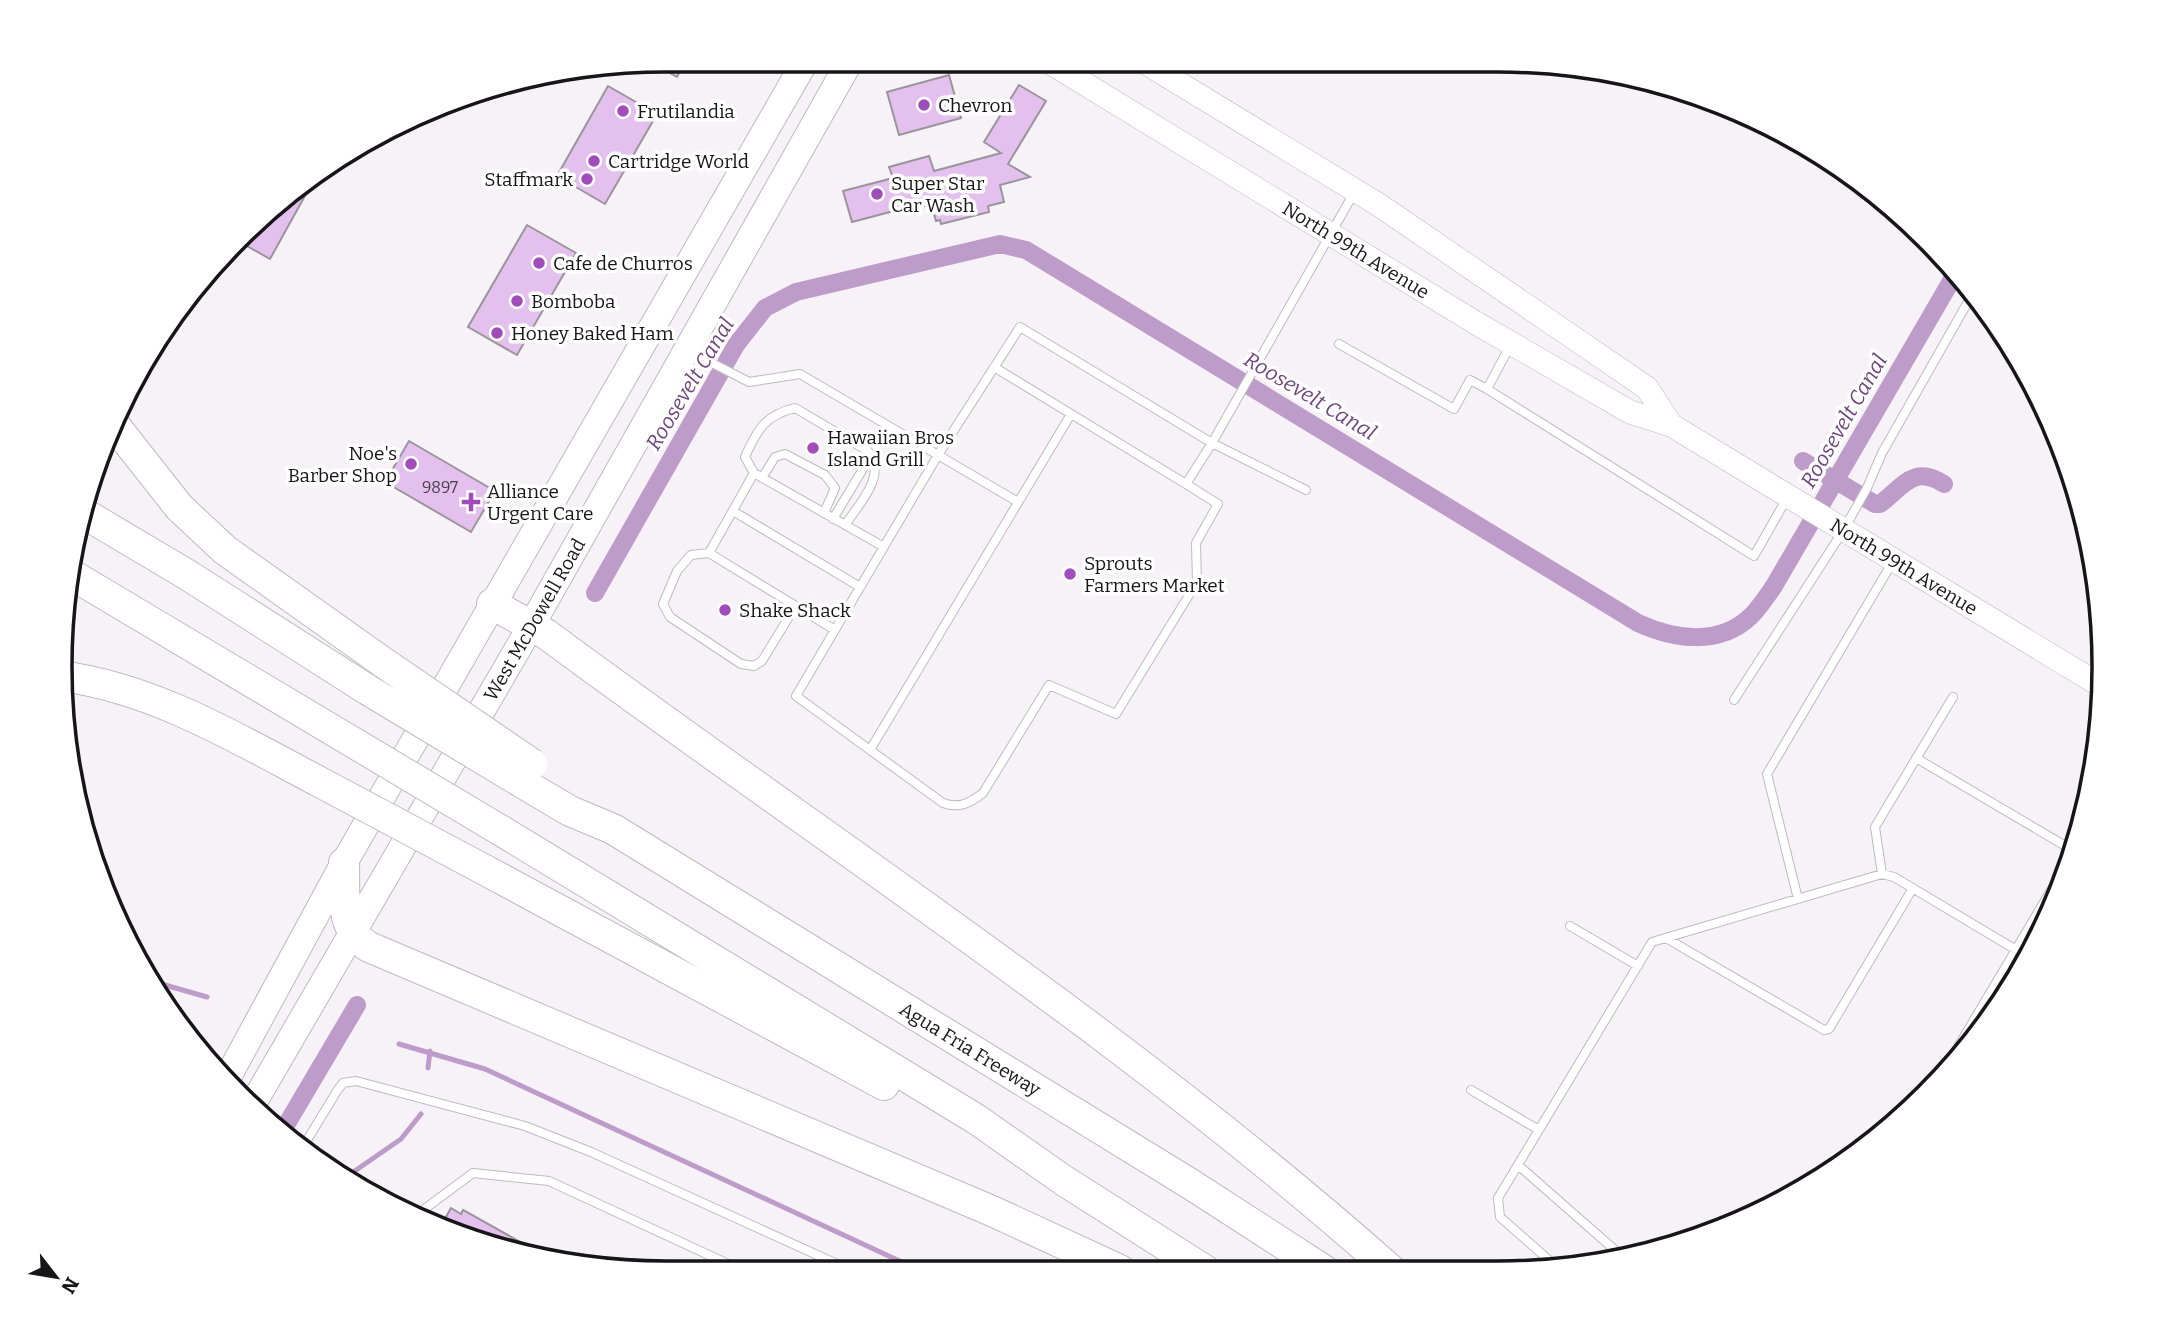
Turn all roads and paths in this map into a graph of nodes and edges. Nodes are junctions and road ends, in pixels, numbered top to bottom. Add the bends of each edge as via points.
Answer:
1 (799, 72) edge
2 (844, 72) edge
3 (1065, 72) edge
4 (1160, 72) edge
5 (1355, 190) junction
6 (1331, 233) junction
7 (1968, 302) edge
8 (1511, 343) junction
9 (1339, 344) dead end
10 (687, 350) junction
11 (994, 367) junction
12 (1487, 389) junction
13 (1071, 414) junction
14 (1671, 425) junction
15 (120, 432) edge
16 (1212, 443) junction
17 (868, 451) junction
18 (938, 456) junction
19 (758, 476) junction
20 (1186, 484) junction
21 (1306, 490) dead end
22 (1788, 497) junction
23 (1018, 502) junction
24 (733, 511) junction
25 (824, 513) junction
26 (91, 518) edge
27 (833, 519) junction
28 (845, 526) junction
29 (1837, 527) junction
30 (884, 547) junction
31 (709, 553) junction
32 (1894, 561) junction
33 (79, 578) edge
34 (860, 587) junction
35 (492, 604) junction
36 (795, 607) junction
37 (531, 626) junction
38 (835, 630) junction
39 (72, 679) edge
40 (2092, 680) edge
41 (1953, 697) dead end
42 (1734, 701) dead end
43 (870, 750) junction
44 (1916, 758) junction
45 (527, 773) junction
46 (2064, 848) edge
47 (344, 863) junction
48 (1882, 874) junction
49 (1913, 888) junction
50 (1798, 899) junction
51 (2041, 907) edge
52 (1570, 926) dead end
53 (353, 934) junction
54 (1666, 937) junction
55 (2016, 950) junction
56 (2019, 952) edge
57 (1638, 966) junction
58 (1968, 1030) edge
59 (231, 1071) edge
60 (1471, 1090) dead end
61 (257, 1097) edge
62 (1539, 1130) junction
63 (306, 1140) edge
64 (1518, 1165) junction
65 (1063, 1180) junction
66 (424, 1209) edge
67 (1615, 1250) edge
68 (1547, 1259) edge
69 (722, 1261) edge
70 (830, 1261) edge
71 (1101, 1261) edge
72 (1190, 1261) edge
73 (1310, 1261) edge
74 (1380, 1261) edge

1 - 35 main road
2 - 10 main road, West McDowell Road
3 - 6 main road, North 99th Avenue
4 - 5 main road, North 99th Avenue
5 - 6 lane
5 - 14 main road, North 99th Avenue via 1647,388
6 - 8 main road, North 99th Avenue
6 - 16 lane
7 - 29 lane via 1855,509
8 - 12 lane
8 - 14 main road, North 99th Avenue via 1630,411
9 - 12 lane via 1454,409 1470,380
10 - 18 lane via 749,382 800,374
10 - 37 main road, West McDowell Road
11 - 13 lane
11 - 16 lane via 1020,327
11 - 18 lane
12 - 22 lane via 1754,556
13 - 20 lane
13 - 23 lane
14 - 22 main road, North 99th Avenue
15 - 45 highway, bridge via 170,497 225,550 384,663
16 - 20 lane
16 - 21 lane
17 - 19 lane via 795,408 775,413 756,433 745,457
17 - 27 lane via 867,462
17 - 28 lane via 877,473
18 - 23 lane
18 - 30 lane
19 - 24 lane
19 - 25 lane
19 - 25 lane via 775,457 785,454 825,475 835,488
20 - 43 lane via 1217,504 1196,543 1197,582 1116,713 1049,685 983,793 955,807
22 - 29 main road, North 99th Avenue
23 - 43 lane
24 - 31 lane
24 - 34 lane
25 - 27 lane
26 - 45 highway, bridge via 368,690
27 - 28 lane
28 - 30 lane
29 - 32 main road, North 99th Avenue
29 - 42 lane
30 - 34 lane
31 - 36 lane
31 - 36 lane via 691,555 677,571 663,604 670,617 741,664 754,666 762,661
32 - 40 main road, North 99th Avenue
32 - 50 lane via 1767,774
33 - 65 highway, bridge via 976,1119
34 - 38 lane
35 - 37 highway
35 - 47 main road
36 - 38 lane
37 - 53 main road, West McDowell Road
37 - 74 highway via 851,851 1159,1079
38 - 43 lane via 796,696
39 - 65 highway, bridge via 184,713 774,1023 965,1132
41 - 44 lane
44 - 46 lane
44 - 48 lane via 1875,827
45 - 73 highway, Agua Fria Freeway via 579,797 613,829
47 - 53 highway via 347,920
47 - 59 main road
48 - 49 lane
48 - 50 lane
49 - 54 lane via 1829,1029 1824,1030
49 - 55 lane
50 - 54 lane
51 - 55 lane
52 - 57 lane
53 - 61 main road, West McDowell Road
53 - 71 highway via 369,947 992,1210
54 - 57 lane via 1652,942
55 - 56 lane
55 - 58 lane
57 - 62 lane
60 - 62 lane
62 - 64 lane
63 - 70 lane via 343,1083 356,1081 536,1130
64 - 67 lane
64 - 68 lane via 1498,1198 1500,1217
65 - 72 highway
66 - 69 lane via 473,1174 549,1181

